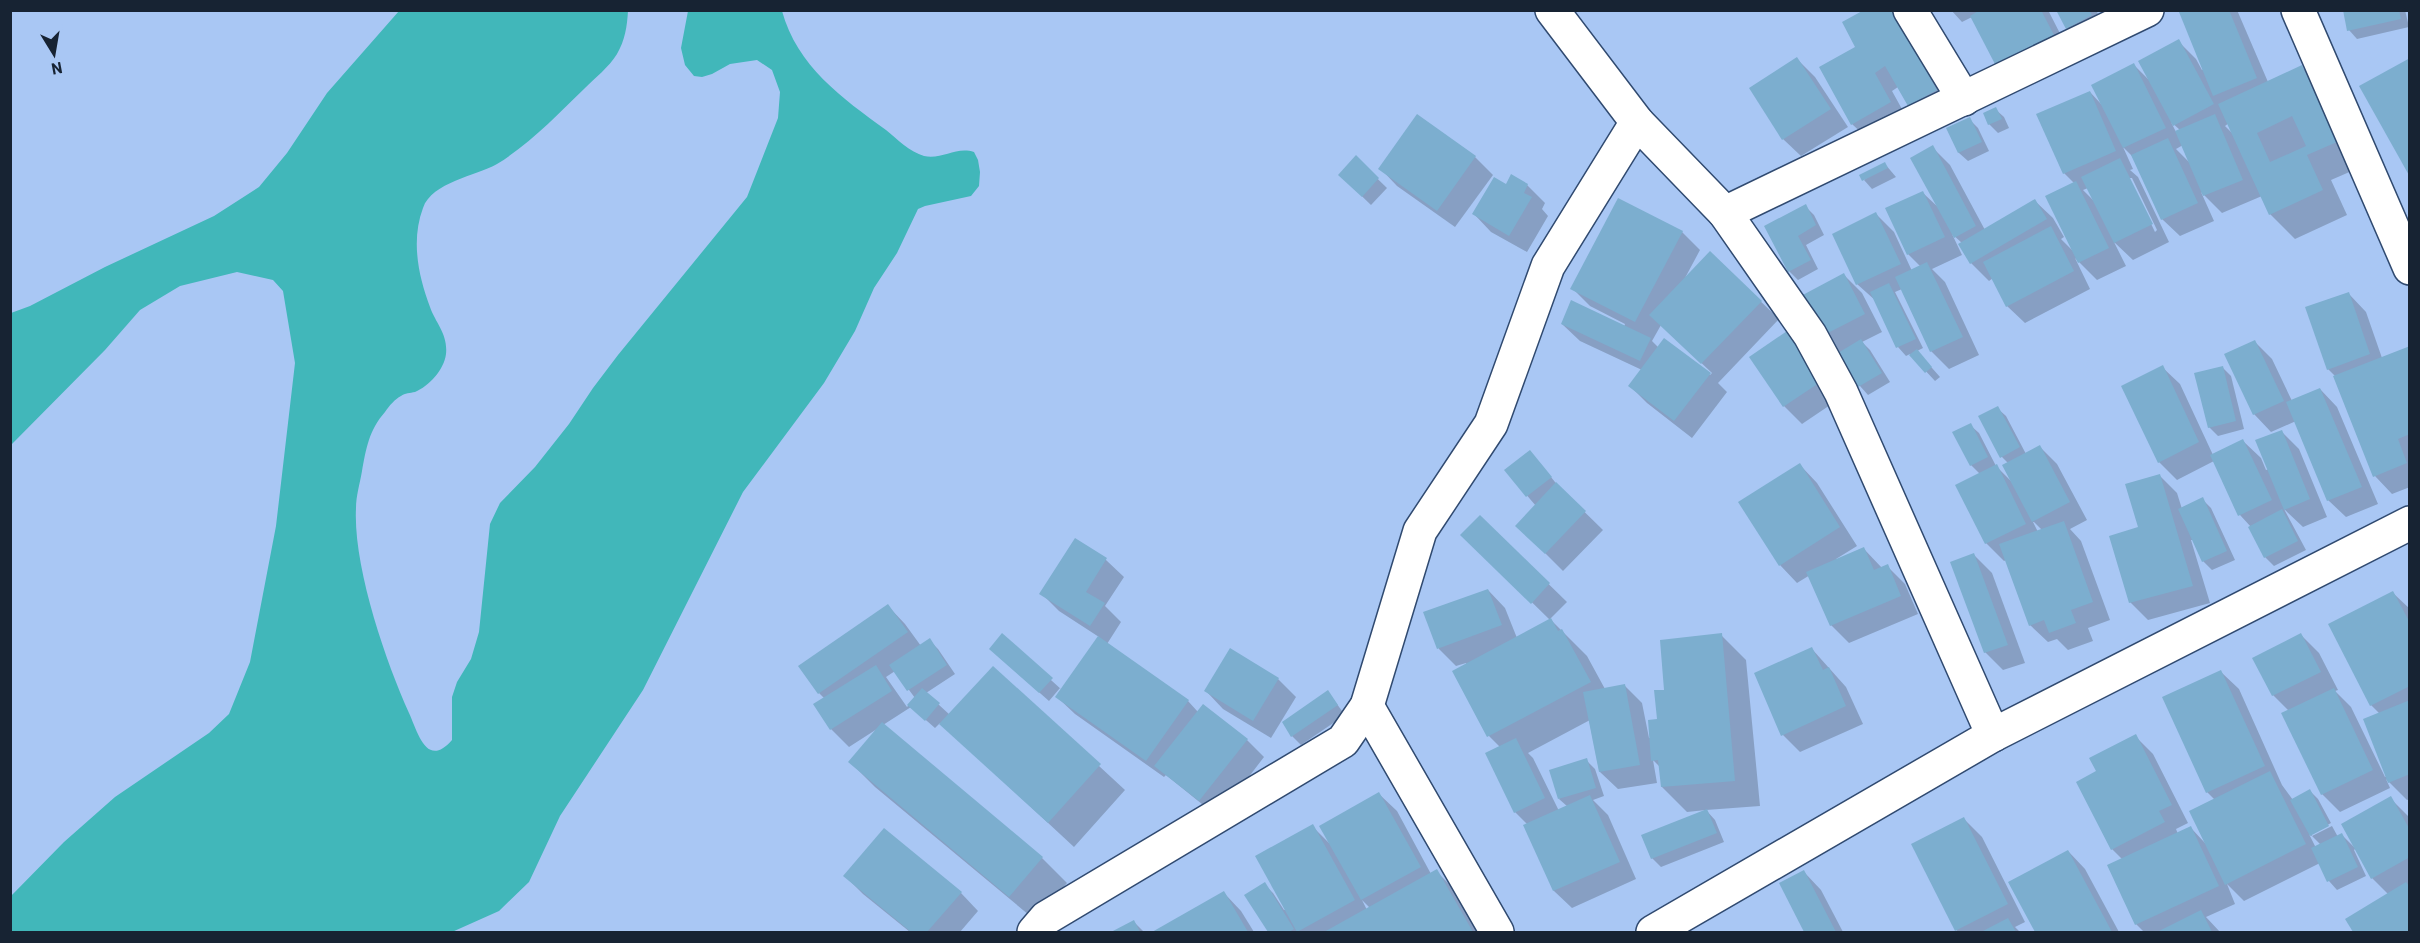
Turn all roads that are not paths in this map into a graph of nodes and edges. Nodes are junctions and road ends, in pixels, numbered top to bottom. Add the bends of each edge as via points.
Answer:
1 (1552, 10) edge
2 (1910, 10) edge
3 (2147, 10) edge
4 (2298, 10) edge
5 (1964, 99) junction
6 (1637, 122) junction
7 (1725, 213) junction
8 (2409, 268) edge
9 (2409, 524) edge
10 (1368, 706) junction
11 (1993, 735) junction
12 (1034, 933) edge
13 (1497, 933) edge
14 (1653, 933) edge

1 - 6 street
2 - 5 street
3 - 5 street
4 - 8 street
5 - 7 street
6 - 7 street
6 - 10 street via 1548,266 1491,424 1420,531
7 - 11 street via 1810,335 1841,392
9 - 11 street
10 - 12 street via 1342,741 1046,918
10 - 13 street
11 - 14 street

